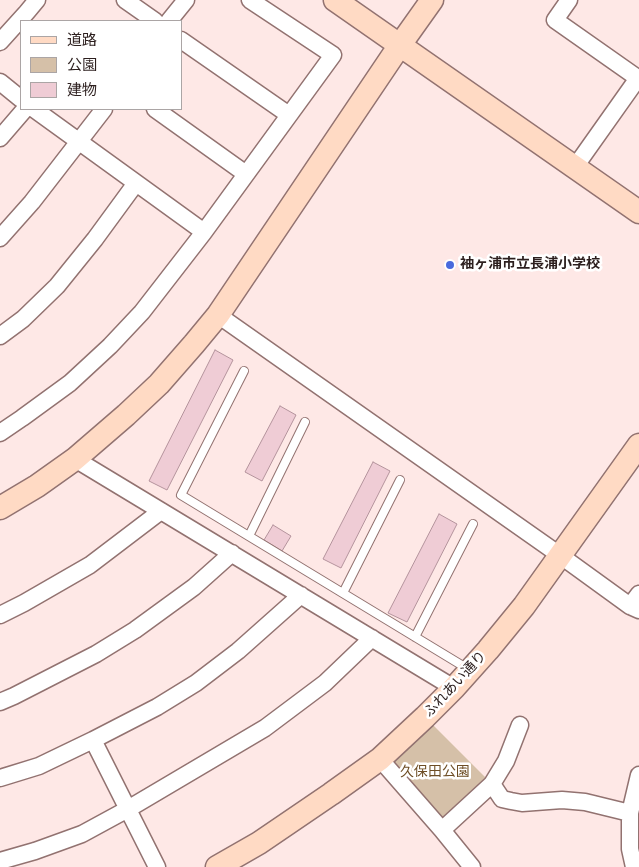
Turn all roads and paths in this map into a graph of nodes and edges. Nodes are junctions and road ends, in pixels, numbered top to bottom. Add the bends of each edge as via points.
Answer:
1 (125, 0) edge
2 (186, 0) edge
3 (250, 0) edge
4 (335, 0) edge
5 (432, 0) edge
6 (568, 0) edge
7 (34, 11) edge
8 (24, 20) edge
9 (154, 20) edge
10 (171, 20) edge
11 (20, 24) edge
12 (182, 41) edge
13 (0, 42) edge
14 (400, 45) junction
15 (638, 78) edge
16 (0, 82) edge
17 (20, 98) edge
18 (24, 110) edge
19 (35, 110) edge
20 (103, 110) edge
21 (156, 110) edge
22 (289, 115) junction
23 (0, 138) edge
24 (79, 142) junction
25 (575, 167) junction
26 (246, 174) junction
27 (136, 183) junction
28 (639, 212) edge
29 (204, 232) junction
30 (0, 238) edge
31 (218, 315) junction
32 (0, 336) edge
33 (244, 371) dead end
34 (305, 422) dead end
35 (0, 433) edge
36 (639, 445) edge
37 (75, 458) junction
38 (400, 480) dead end
39 (0, 508) edge
40 (161, 511) junction
41 (473, 524) dead end
42 (249, 536) junction
43 (232, 553) junction
44 (561, 556) junction
45 (343, 593) junction
46 (301, 595) junction
47 (636, 603) edge
48 (0, 615) edge
49 (415, 637) junction
50 (372, 638) junction
51 (470, 670) junction
52 (454, 688) junction
53 (0, 702) edge
54 (520, 725) dead end
55 (93, 740) junction
56 (380, 759) junction
57 (639, 775) edge
58 (0, 778) edge
59 (492, 784) junction
60 (128, 809) junction
61 (630, 813) junction
62 (442, 830) junction
63 (0, 860) edge
64 (158, 867) edge
65 (217, 867) edge
66 (472, 867) edge
67 (634, 867) edge

1 - 9 street
2 - 10 street
3 - 22 street via 333,55
4 - 14 street
5 - 14 street
6 - 15 street via 555,20
7 - 8 street
11 - 13 street
12 - 22 street
14 - 25 street
14 - 31 street
15 - 25 street
16 - 17 street
18 - 23 street
19 - 24 street
20 - 24 street
21 - 26 street
22 - 26 street
24 - 27 street
24 - 30 street
25 - 28 street
26 - 29 street
27 - 29 street
27 - 32 street via 56,286 23,319
29 - 35 street via 142,312 110,346 70,383
31 - 37 street via 159,384
31 - 44 street
33 - 42 lane via 181,495
34 - 42 lane
36 - 44 street, ふれあい通り
37 - 39 street
37 - 40 street
38 - 45 lane
40 - 43 street
40 - 48 street via 90,565
41 - 49 lane
42 - 45 lane
43 - 46 street
43 - 53 street via 194,587 135,630 88,658
44 - 47 street
44 - 51 street, ふれあい通り
45 - 49 lane
46 - 50 street
46 - 55 street via 238,651 196,682 157,707
49 - 51 lane
50 - 52 street
50 - 60 street via 325,683 265,728
51 - 52 street, ふれあい通り
52 - 56 street, ふれあい通り
54 - 59 street
55 - 58 street via 39,766
55 - 60 street
56 - 62 street
56 - 65 street, ふれあい通り via 273,834
57 - 61 street
59 - 61 street via 502,799 511,801 585,802
59 - 62 street
60 - 63 street via 82,834
60 - 64 street
61 - 67 street via 630,850
62 - 66 street

